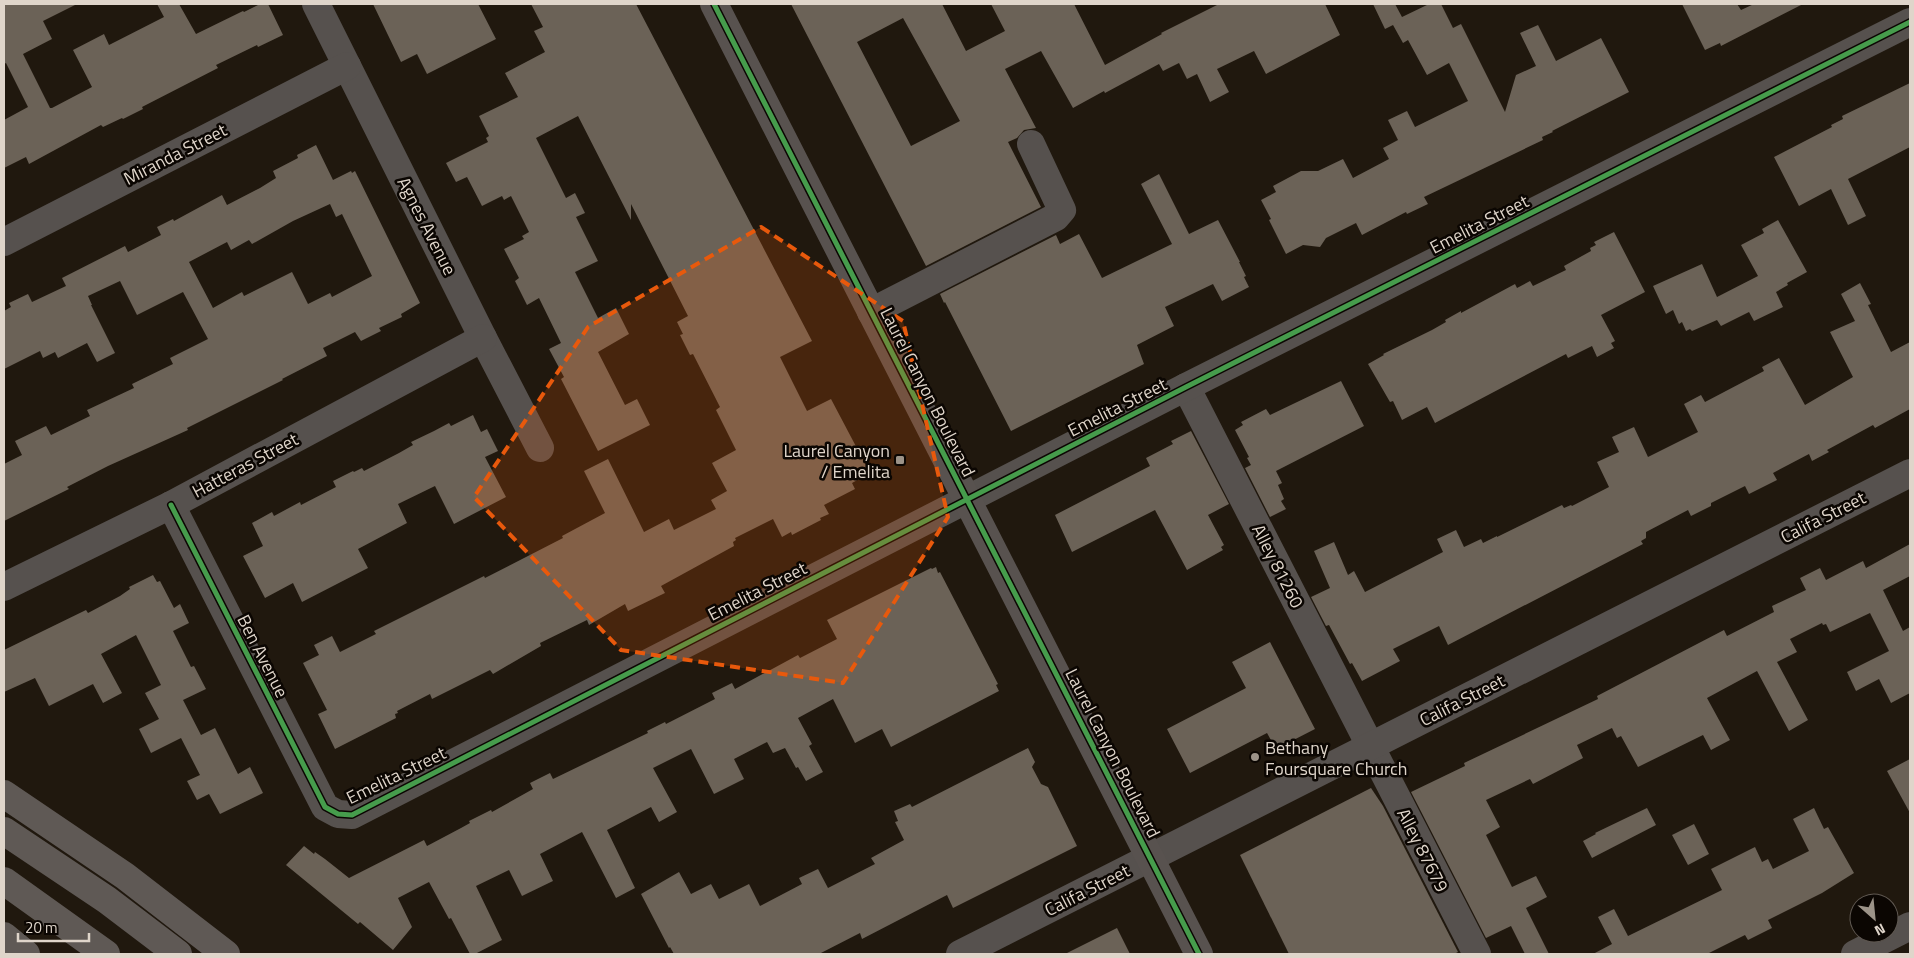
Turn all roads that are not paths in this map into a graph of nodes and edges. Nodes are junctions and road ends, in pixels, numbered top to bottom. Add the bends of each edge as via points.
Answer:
1 (316, 4) edge
2 (714, 4) edge
3 (1910, 22) edge
4 (347, 66) junction
5 (1031, 144) dead end
6 (4, 242) edge
7 (872, 312) junction
8 (483, 338) junction
9 (1186, 387) junction
10 (540, 448) dead end
11 (1910, 473) edge
12 (968, 499) junction
13 (170, 505) junction
14 (4, 588) edge
15 (1370, 746) junction
16 (4, 794) edge
17 (338, 814) joint
18 (4, 830) edge
19 (4, 851) edge
20 (1151, 858) junction
21 (4, 881) edge
22 (1910, 926) edge
23 (4, 936) edge
24 (222, 949) edge
25 (26, 954) edge
26 (106, 954) edge
27 (149, 954) edge
28 (178, 954) edge
29 (960, 954) edge
30 (1199, 954) edge
31 (1477, 954) edge
32 (1855, 954) edge

1 - 4 street, Agnes Avenue
2 - 7 main road, Laurel Canyon Boulevard
3 - 9 street, Emelita Street
4 - 6 street, Miranda Street
4 - 8 street, Agnes Avenue
5 - 7 street via 1062,210 1056,217
7 - 12 main road, Laurel Canyon Boulevard
8 - 10 street, Agnes Avenue
8 - 13 street, Hatteras Street
9 - 12 street, Emelita Street
9 - 15 street, Alley 81260
11 - 15 street, Califa Street
12 - 17 street, Emelita Street via 352,814
12 - 20 main road, Laurel Canyon Boulevard
13 - 14 street, Hatteras Street
13 - 17 street, Ben Avenue via 325,807
15 - 20 street, Califa Street
15 - 31 street, Alley 87679
16 - 24 highway via 125,876
18 - 28 highway via 107,900
19 - 27 highway
20 - 29 street, Califa Street
20 - 30 main road, Laurel Canyon Boulevard
21 - 26 highway
22 - 32 street
23 - 25 highway

